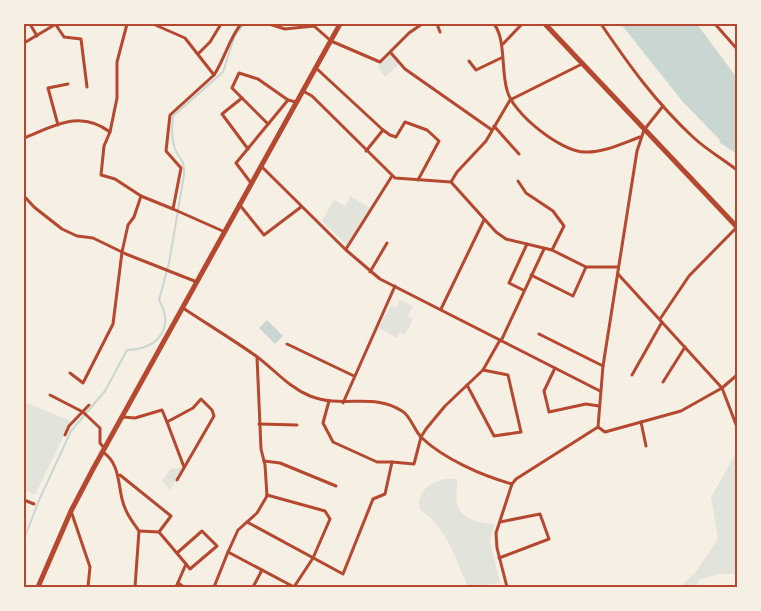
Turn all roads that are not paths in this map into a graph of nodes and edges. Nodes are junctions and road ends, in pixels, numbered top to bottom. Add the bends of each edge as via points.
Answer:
1 (30, 24) edge
2 (56, 24) edge
3 (127, 24) edge
4 (153, 24) edge
5 (220, 24) edge
6 (241, 24) edge
7 (269, 24) edge
8 (340, 24) edge
9 (422, 24) edge
10 (437, 24) edge
11 (494, 24) edge
12 (522, 24) edge
13 (545, 24) edge
14 (601, 24) edge
15 (715, 24) edge
16 (440, 32) dead end
17 (37, 36) junction
18 (331, 41) junction
19 (24, 43) edge
20 (502, 45) junction
21 (737, 49) edge
22 (199, 53) junction
23 (391, 53) junction
24 (501, 58) junction
25 (469, 60) dead end
26 (582, 64) junction
27 (316, 68) junction
28 (214, 75) junction
29 (68, 84) dead end
30 (87, 87) dead end
31 (303, 91) junction
32 (242, 98) junction
33 (288, 100) junction
34 (510, 100) junction
35 (296, 102) junction
36 (663, 106) junction
37 (268, 124) junction
38 (58, 125) junction
39 (493, 128) junction
40 (383, 130) junction
41 (644, 130) junction
42 (110, 132) junction
43 (640, 137) junction
44 (24, 138) edge
45 (248, 149) junction
46 (366, 150) junction
47 (519, 154) dead end
48 (260, 166) junction
49 (737, 170) edge
50 (392, 176) junction
51 (418, 180) junction
52 (518, 181) dead end
53 (451, 182) junction
54 (251, 183) junction
55 (24, 196) edge
56 (141, 196) junction
57 (239, 204) junction
58 (302, 207) junction
59 (175, 209) junction
60 (484, 220) junction
61 (737, 227) edge
62 (225, 232) junction
63 (387, 243) dead end
64 (527, 244) junction
65 (544, 249) junction
66 (346, 250) junction
67 (552, 250) junction
68 (122, 252) junction
69 (586, 267) junction
70 (618, 267) junction
71 (370, 272) junction
72 (618, 273) junction
73 (531, 275) junction
74 (197, 282) junction
75 (395, 286) junction
76 (524, 290) junction
77 (182, 308) junction
78 (441, 310) junction
79 (661, 321) junction
80 (539, 334) dead end
81 (500, 340) junction
82 (287, 344) dead end
83 (685, 347) junction
84 (258, 357) junction
85 (603, 366) junction
86 (555, 368) junction
87 (483, 370) junction
88 (70, 372) dead end
89 (737, 375) edge
90 (354, 376) junction
91 (632, 376) dead end
92 (663, 382) dead end
93 (467, 385) junction
94 (722, 388) junction
95 (600, 391) junction
96 (50, 396) dead end
97 (329, 401) junction
98 (342, 404) junction
99 (88, 406) dead end
100 (599, 406) junction
101 (82, 412) junction
102 (123, 417) junction
103 (167, 422) junction
104 (641, 422) junction
105 (259, 424) junction
106 (297, 425) dead end
107 (598, 427) junction
108 (737, 428) edge
109 (65, 435) dead end
110 (421, 437) junction
111 (646, 446) dead end
112 (104, 450) junction
113 (264, 461) junction
114 (392, 462) junction
115 (184, 467) junction
116 (119, 475) junction
117 (177, 480) dead end
118 (512, 484) junction
119 (336, 486) dead end
120 (267, 495) junction
121 (24, 500) edge
122 (34, 504) dead end
123 (71, 511) junction
124 (247, 522) junction
125 (500, 522) junction
126 (139, 531) junction
127 (159, 532) junction
128 (228, 552) junction
129 (177, 553) junction
130 (313, 558) junction
131 (500, 558) junction
132 (186, 564) junction
133 (262, 570) junction
134 (177, 585) edge
135 (38, 587) edge
136 (88, 587) edge
137 (135, 587) edge
138 (184, 587) edge
139 (214, 587) edge
140 (253, 587) edge
141 (507, 587) edge

1 - 17 street
2 - 17 street
2 - 30 street via 64,37 81,39
3 - 42 street via 117,62 117,98
4 - 22 street via 185,38
5 - 22 street
6 - 28 street
7 - 18 street via 285,29 314,26
8 - 18 main road
9 - 23 street
10 - 16 street
11 - 20 street
12 - 20 street
13 - 26 main road
14 - 36 street via 632,72
15 - 21 street
17 - 19 street
18 - 23 street via 380,62
18 - 27 main road
20 - 24 street
22 - 28 street
23 - 39 street via 404,69
24 - 25 street via 476,70
24 - 34 street
26 - 34 street
26 - 41 main road
27 - 31 main road
27 - 40 street
28 - 59 street via 170,115 166,151 181,168
29 - 38 street via 48,88
31 - 35 main road
31 - 46 street via 312,96
32 - 33 street via 232,88 239,73 258,79
32 - 37 street
32 - 45 street via 222,114
33 - 35 street
33 - 37 street
34 - 39 street
34 - 43 street via 532,123 569,148 591,151
35 - 48 main road
36 - 41 street
36 - 49 street via 694,138
37 - 45 street
38 - 42 street via 80,119 98,123
38 - 44 street
39 - 47 street
39 - 53 street
40 - 46 street
40 - 51 street via 396,137 405,122 427,130 439,141
41 - 43 street
41 - 61 main road
42 - 56 street via 104,146 101,175 115,179
43 - 70 street
45 - 54 street via 236,163
46 - 50 street
48 - 54 main road
48 - 58 street
50 - 51 street
50 - 66 street
51 - 53 street
52 - 67 street via 526,193 553,211 564,226
53 - 60 street
54 - 57 main road
55 - 68 street via 62,229 77,236 93,238
56 - 59 street
56 - 68 street via 128,225
57 - 58 street via 264,235
57 - 62 main road
58 - 66 street
59 - 62 street
60 - 64 street via 501,236
60 - 78 street
61 - 79 street via 689,276
62 - 74 main road
63 - 71 street
64 - 65 street
64 - 76 street via 509,283
65 - 67 street
65 - 73 street
66 - 71 street
67 - 69 street
68 - 74 street
68 - 88 street via 113,324 83,382
69 - 70 street
69 - 73 street via 573,296
70 - 72 street
71 - 75 street
72 - 79 street
72 - 85 street
73 - 76 street
74 - 77 main road
75 - 78 street
75 - 90 street
76 - 81 street
77 - 84 street
77 - 102 main road
78 - 81 street
79 - 83 street
79 - 91 street
80 - 85 street
81 - 86 street
81 - 87 street
82 - 90 street
83 - 92 street
83 - 94 street
84 - 97 street via 289,384 310,396
84 - 105 street
85 - 95 street
86 - 95 street
86 - 100 street via 544,391 549,412 586,404
87 - 93 street
87 - 93 street via 508,375 521,432 494,436
89 - 94 street
90 - 98 street
93 - 110 street
94 - 104 street via 681,411
94 - 108 street
95 - 100 street
96 - 101 street
97 - 98 street
97 - 114 street via 323,423 333,442 377,462
98 - 110 street via 376,400 403,411
99 - 101 street
100 - 107 street
101 - 109 street
101 - 112 street via 100,428 100,443
102 - 103 street via 135,418 162,410
102 - 112 main road
103 - 115 street
103 - 115 street via 193,408 201,399 212,410 214,416
104 - 107 street via 605,432
104 - 111 street
105 - 106 street
105 - 113 street
107 - 118 street
110 - 114 street via 414,464
110 - 118 street via 435,449 480,474
112 - 116 street
112 - 123 main road
113 - 119 street via 280,463
113 - 120 street
114 - 130 street via 385,494 373,499 343,574
115 - 117 street
116 - 126 street via 128,516
116 - 127 street via 171,516
118 - 125 street
120 - 124 street via 257,513
120 - 130 street via 326,511 330,519
121 - 122 street
123 - 135 main road
123 - 136 street via 90,567
124 - 128 street via 238,530
124 - 130 street
125 - 131 street via 496,533
125 - 131 street via 540,514 549,539
126 - 127 street
126 - 137 street
127 - 129 street
128 - 133 street
128 - 139 street
129 - 132 street
129 - 132 street via 202,531 217,546 190,569
130 - 133 street via 294,587
131 - 141 street
132 - 134 street
133 - 140 street
134 - 138 street

